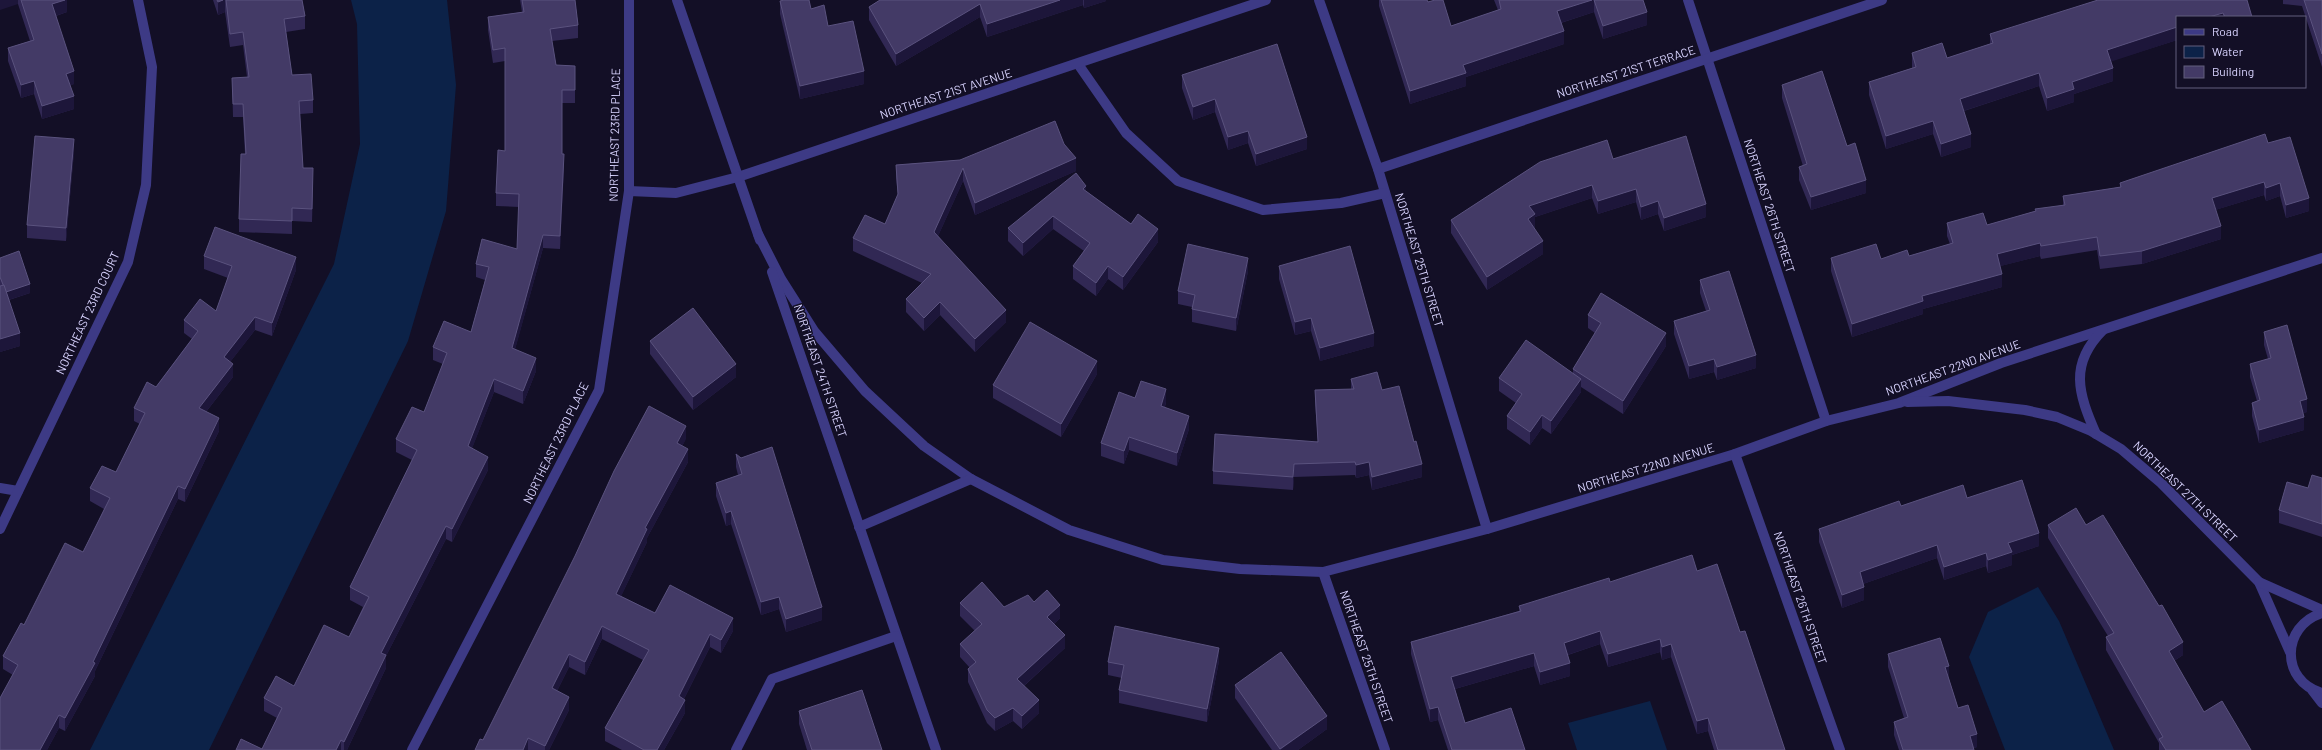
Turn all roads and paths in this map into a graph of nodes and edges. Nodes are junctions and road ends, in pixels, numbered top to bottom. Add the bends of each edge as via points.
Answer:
1 (138, 0) edge
2 (629, 0) edge
3 (677, 0) edge
4 (1266, 0) edge
5 (1319, 0) edge
6 (1688, 0) edge
7 (1882, 0) edge
8 (1707, 59) junction
9 (1078, 64) junction
10 (1378, 169) junction
11 (738, 177) junction
12 (629, 191) junction
13 (1385, 192) junction
14 (758, 234) junction
15 (2322, 258) edge
16 (2104, 329) junction
17 (1899, 403) junction
18 (1826, 421) junction
19 (2096, 434) junction
20 (1735, 454) junction
21 (972, 479) junction
22 (0, 488) edge
23 (18, 491) junction
24 (859, 527) junction
25 (0, 529) edge
26 (1487, 529) junction
27 (1323, 572) junction
28 (2259, 582) junction
29 (2322, 610) edge
30 (2322, 613) edge
31 (896, 636) junction
32 (2290, 652) junction
33 (2312, 690) junction
34 (2322, 693) edge
35 (2322, 703) edge
36 (412, 750) edge
37 (736, 750) edge
38 (936, 750) edge
39 (1385, 750) edge
40 (1840, 750) edge

1 - 23 street, NORTHEAST 23RD COURT via 152,75 146,185 128,262
2 - 12 street, NORTHEAST 23RD PLACE
3 - 11 street, NORTHEAST 24TH STREET
4 - 9 street, NORTHEAST 21ST AVENUE
5 - 10 street, NORTHEAST 25TH STREET
6 - 8 street, NORTHEAST 26TH STREET
7 - 8 street, NORTHEAST 21ST TERRACE
8 - 10 street, NORTHEAST 21ST TERRACE
8 - 18 street, NORTHEAST 26TH STREET
9 - 11 street, NORTHEAST 21ST AVENUE
9 - 13 street via 1126,133 1178,181 1263,210 1341,203
10 - 13 street, NORTHEAST 25TH STREET
11 - 12 street, NORTHEAST 21ST AVENUE via 676,193
11 - 14 street, NORTHEAST 24TH STREET
12 - 36 street, NORTHEAST 23RD PLACE via 599,390
13 - 26 street, NORTHEAST 25TH STREET
14 - 21 street, NORTHEAST 22ND AVENUE via 814,331 865,391 924,446
14 - 24 street, NORTHEAST 24TH STREET
15 - 16 street, NORTHEAST 22ND AVENUE
16 - 17 street, NORTHEAST 22ND AVENUE via 2001,363
16 - 19 street via 2093,340 2080,363 2081,392
17 - 18 street, NORTHEAST 22ND AVENUE
17 - 19 street, NORTHEAST 27TH STREET via 1948,400 2004,406 2057,417
18 - 20 street, NORTHEAST 22ND AVENUE
19 - 28 street, NORTHEAST 27TH STREET via 2121,449 2161,483
20 - 26 street, NORTHEAST 22ND AVENUE
20 - 40 street, NORTHEAST 26TH STREET
21 - 24 street
21 - 27 street, NORTHEAST 22ND AVENUE via 1069,530 1163,560 1240,569
22 - 23 street
23 - 25 street, NORTHEAST 23RD COURT
24 - 31 street, NORTHEAST 24TH STREET
26 - 27 street, NORTHEAST 22ND AVENUE
27 - 39 street, NORTHEAST 25TH STREET
28 - 29 street, NORTHEAST 27TH STREET
28 - 32 street, NORTHEAST 27TH STREET
30 - 32 street via 2301,625 2293,638
31 - 37 street via 772,679
31 - 38 street, NORTHEAST 24TH STREET
32 - 33 street, NORTHEAST 27TH STREET via 2293,667 2300,680
33 - 34 street
33 - 35 street

